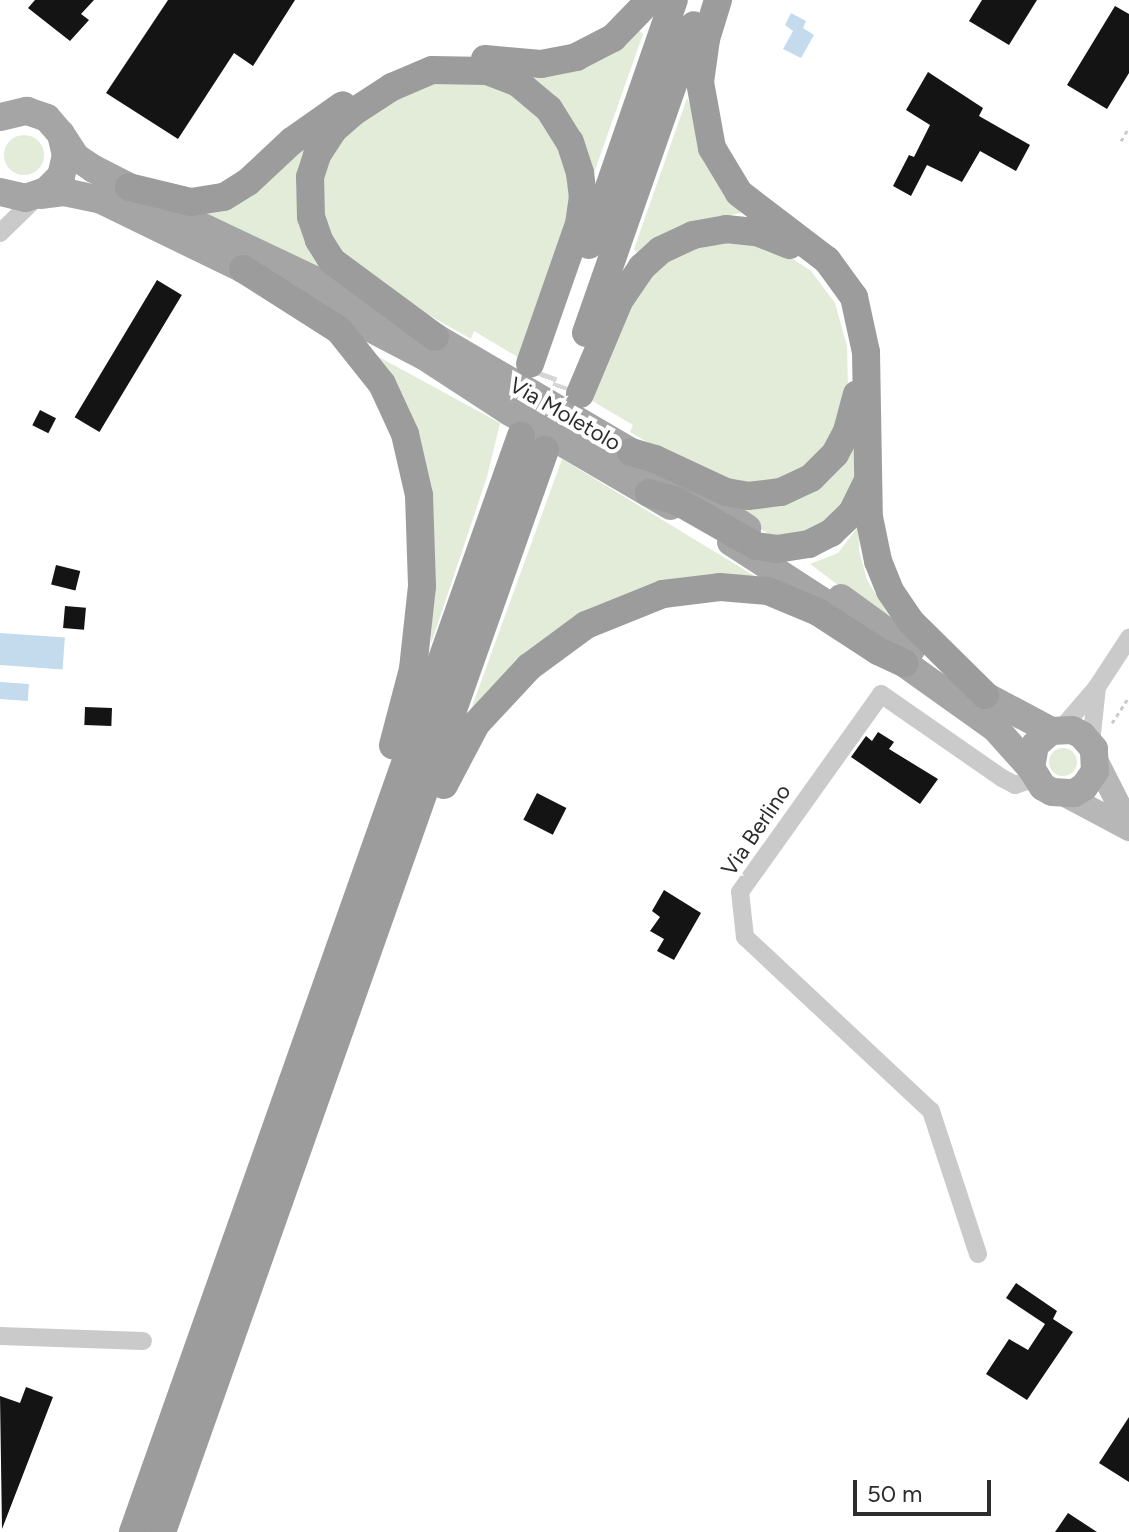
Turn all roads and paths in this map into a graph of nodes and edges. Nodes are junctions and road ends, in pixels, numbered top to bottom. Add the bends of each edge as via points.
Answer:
1 (650, 0) edge
2 (674, 0) edge
3 (702, 0) edge
4 (718, 0) edge
5 (6, 112) edge
6 (1129, 127) edge
7 (61, 134) junction
8 (1121, 141) dead end
9 (129, 187) junction
10 (0, 192) edge
11 (40, 195) junction
12 (0, 233) edge
13 (243, 269) junction
14 (435, 337) junction
15 (462, 366) junction
16 (555, 379) junction
17 (623, 458) junction
18 (868, 466) junction
19 (649, 493) junction
20 (777, 549) junction
21 (1129, 638) edge
22 (904, 663) junction
23 (1097, 687) junction
24 (985, 695) junction
25 (1129, 697) edge
26 (1056, 730) junction
27 (1097, 745) junction
28 (1033, 773) junction
29 (1063, 794) junction
30 (1129, 827) edge
31 (368, 953) junction
32 (305, 1048) junction
33 (978, 1254) dead end
34 (0, 1336) edge
35 (143, 1341) dead end
36 (133, 1532) edge
37 (162, 1532) edge

1 - 9 highway via 613,38 567,60 533,64 446,58 401,70 320,120 224,197 191,202
2 - 16 highway
3 - 16 highway
4 - 18 highway via 701,67 707,132 739,193 827,260 854,297 866,352
5 - 7 main road, Via Moletolo via 41,114
6 - 8 path
7 - 9 main road, Via Moletolo via 84,164
7 - 11 main road via 64,169
9 - 14 main road, Via Moletolo via 156,205
10 - 11 main road, Via Moletolo via 19,198
11 - 12 street
11 - 13 main road, Via Moletolo via 64,192 101,200
13 - 15 main road, Via Moletolo via 274,278
13 - 32 highway via 329,321 372,369 405,434 421,518 421,606 410,681 390,757 317,969
14 - 15 main road, Via Moletolo
14 - 16 highway via 332,261 313,225 310,177 333,130 373,98 432,70 480,70 513,80 549,109 570,142 580,173 583,196
15 - 17 main road, Via Moletolo
16 - 17 highway via 606,328 627,288 655,255 676,242 726,229 757,232 793,247 829,277 849,316 857,380 847,431 824,467 789,489 748,496 712,488 670,465
17 - 19 main road, Via Moletolo
17 - 20 main road, Via Moletolo
18 - 20 highway via 862,496 845,521 816,541
18 - 24 highway via 870,529 890,591 919,633
19 - 20 highway via 677,501 756,546
19 - 22 main road, Via Moletolo via 796,581
20 - 24 main road, Via Moletolo via 909,647
21 - 23 street
22 - 28 main road, Via Moletolo via 995,728
22 - 31 highway via 806,605 745,588 663,594 586,625 529,667 469,734 408,884
23 - 26 street
23 - 27 street
24 - 26 main road, Via Moletolo via 1008,711
25 - 27 path
26 - 27 main road, Via Moletolo via 1072,730
26 - 28 main road via 1035,745
27 - 29 main road via 1095,771 1084,787
27 - 30 main road, Via Moletolo
28 - 29 main road, Via Moletolo via 1043,787
28 - 33 street, Via Berlino via 1015,785 881,694 740,892 745,937 931,1111
29 - 30 main road, Via Moletolo
31 - 32 highway via 517,531 533,443 501,493
31 - 37 highway
32 - 36 highway
34 - 35 street

